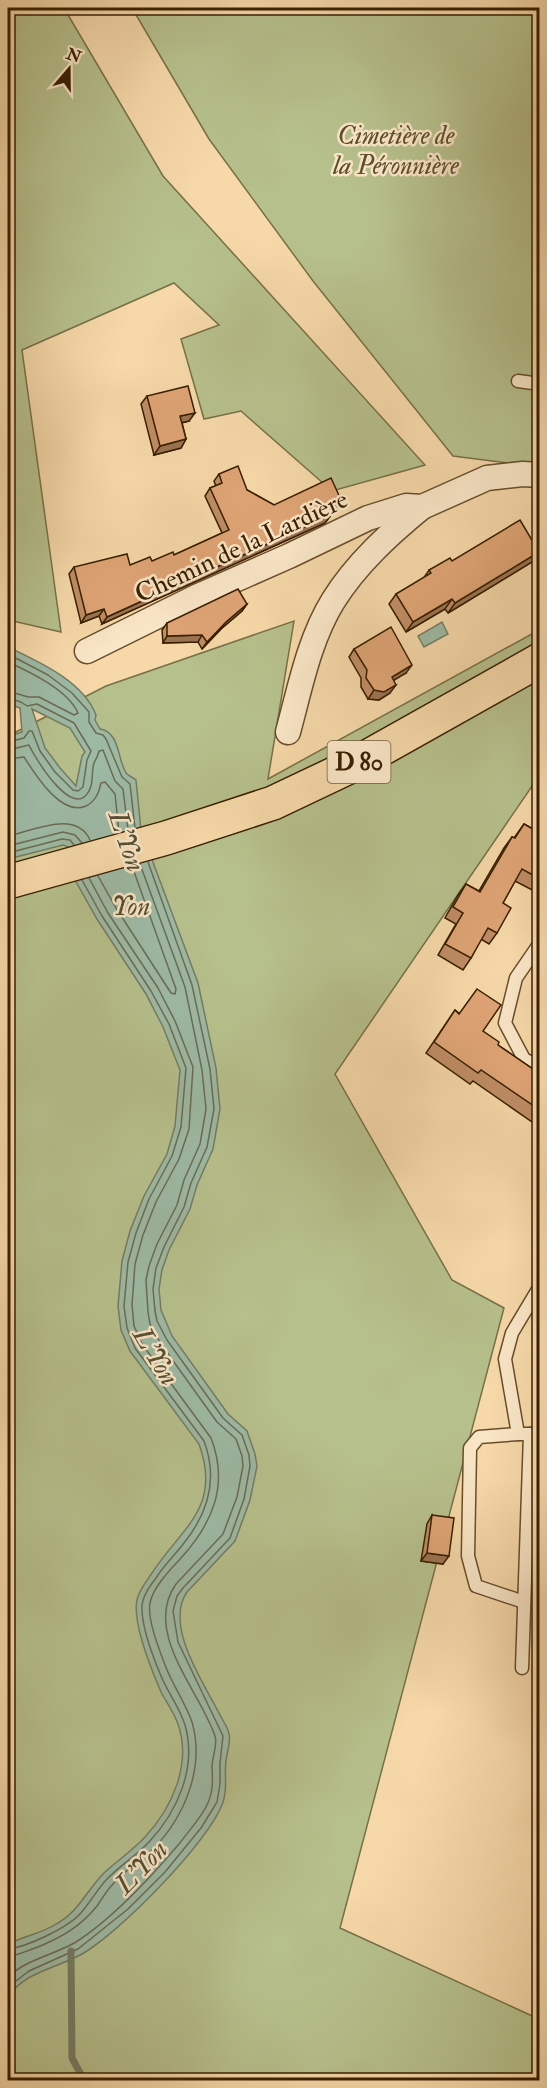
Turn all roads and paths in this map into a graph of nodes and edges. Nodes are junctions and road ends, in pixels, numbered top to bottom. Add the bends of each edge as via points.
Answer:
1 (518, 381) dead end
2 (540, 384) edge
3 (540, 476) edge
4 (422, 507) junction
5 (87, 651) dead end
6 (540, 660) edge
7 (288, 732) dead end
8 (8, 882) edge
9 (540, 944) edge
10 (540, 1067) edge
11 (540, 1286) edge
12 (529, 1434) edge
13 (524, 1602) junction
14 (522, 1668) dead end

1 - 2 lane
3 - 4 street, Chemin de la Lardière via 487,478
4 - 5 street, Chemin de la Lardière via 406,506 368,518
4 - 7 street, Chemin de la Lardière via 353,573 333,602 314,640
6 - 8 main road, D 80 via 343,770 273,803
9 - 10 lane via 516,978 505,1023 524,1059
11 - 12 lane via 512,1333 505,1359
12 - 13 lane
12 - 13 lane via 479,1437 470,1448 468,1556 476,1587
13 - 14 lane

